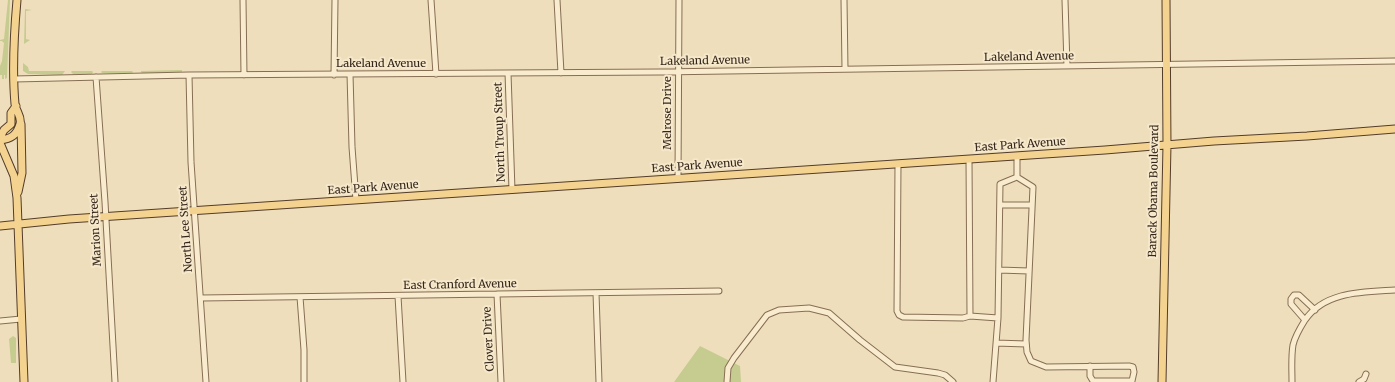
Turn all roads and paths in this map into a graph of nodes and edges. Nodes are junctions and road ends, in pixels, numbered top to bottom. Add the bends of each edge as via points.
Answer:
1 (17, 0) edge
2 (243, 0) edge
3 (335, 0) edge
4 (431, 0) edge
5 (556, 0) edge
6 (679, 0) edge
7 (844, 0) edge
8 (1066, 0) edge
9 (1166, 0) edge
10 (1395, 61) edge
11 (1167, 65) junction
12 (1067, 66) junction
13 (845, 69) junction
14 (678, 71) junction
15 (508, 73) junction
16 (561, 73) junction
17 (334, 74) junction
18 (350, 74) junction
19 (436, 74) junction
20 (189, 75) junction
21 (244, 75) junction
22 (96, 77) junction
23 (14, 79) junction
24 (16, 106) junction
25 (20, 123) junction
26 (1395, 129) edge
27 (0, 138) edge
28 (0, 143) edge
29 (1167, 145) junction
30 (1017, 156) junction
31 (969, 159) junction
32 (898, 164) junction
33 (1017, 177) junction
34 (678, 179) junction
35 (512, 190) junction
36 (17, 198) junction
37 (356, 200) junction
38 (1000, 205) junction
39 (1032, 205) junction
40 (195, 211) junction
41 (106, 216) junction
42 (19, 225) junction
43 (0, 226) edge
44 (1000, 270) junction
45 (1029, 271) junction
46 (1395, 290) edge
47 (719, 291) dead end
48 (596, 293) junction
49 (497, 294) junction
50 (398, 296) junction
51 (300, 297) junction
52 (201, 298) junction
53 (1314, 310) junction
54 (970, 316) junction
55 (998, 318) junction
56 (21, 319) junction
57 (1305, 320) junction
58 (0, 321) edge
59 (996, 343) junction
60 (1026, 344) junction
61 (1090, 366) junction
62 (1366, 374) dead end
63 (24, 382) edge
64 (115, 382) edge
65 (206, 382) edge
66 (304, 382) edge
67 (403, 382) edge
68 (501, 382) edge
69 (599, 382) edge
70 (727, 382) edge
71 (953, 382) edge
72 (993, 382) edge
73 (1162, 382) edge
74 (1292, 382) edge
75 (1358, 382) edge

1 - 23 main road
2 - 21 street
3 - 17 street
4 - 19 street
5 - 16 street
6 - 14 street, Melrose Drive
7 - 13 street
8 - 12 street
9 - 11 main road, Barack Obama Boulevard
10 - 11 street, Lakeland Avenue
11 - 12 street, Lakeland Avenue
11 - 29 main road, Barack Obama Boulevard
12 - 13 street, Lakeland Avenue
13 - 14 street, Lakeland Avenue
14 - 16 street, Lakeland Avenue
14 - 34 street, Melrose Drive
15 - 16 street, Lakeland Avenue
15 - 19 street, Lakeland Avenue
15 - 35 street, North Troup Street
17 - 18 street, Lakeland Avenue
17 - 21 street, Lakeland Avenue
18 - 19 street, Lakeland Avenue
18 - 37 street
20 - 21 street, Lakeland Avenue
20 - 22 street, Lakeland Avenue
20 - 40 street, North Lee Street
22 - 23 street, Lakeland Avenue
22 - 41 street, Marion Street
23 - 24 main road
24 - 25 main road
24 - 27 main road via 11,113 11,124
25 - 27 main road via 9,139
25 - 36 main road via 22,173
26 - 29 main road, East Park Avenue
28 - 36 main road via 14,176
29 - 30 main road, East Park Avenue
29 - 73 main road, Barack Obama Boulevard
30 - 31 main road, East Park Avenue
30 - 33 street
31 - 32 main road, East Park Avenue
31 - 54 street
32 - 34 main road, East Park Avenue
32 - 54 street via 897,311 903,317
33 - 38 street via 1000,184
33 - 39 street via 1032,187
34 - 35 main road, East Park Avenue
35 - 37 main road, East Park Avenue
36 - 42 main road
37 - 40 main road, East Park Avenue
38 - 39 street
38 - 44 street
39 - 45 street
40 - 41 main road, East Park Avenue
40 - 52 street, North Lee Street
41 - 42 main road, East Park Avenue
41 - 64 street, Marion Street
42 - 43 main road, East Park Avenue
42 - 56 main road
44 - 45 street
44 - 55 street
45 - 60 street
46 - 53 street via 1340,296
47 - 48 street, East Cranford Avenue
48 - 49 street, East Cranford Avenue
48 - 69 street
49 - 50 street, East Cranford Avenue
49 - 68 street, Clover Drive
50 - 51 street, East Cranford Avenue
50 - 67 street
51 - 52 street, East Cranford Avenue
51 - 66 street
52 - 65 street, North Lee Street
53 - 57 street
53 - 57 street via 1299,295 1292,297 1290,304
54 - 55 street
55 - 59 street
56 - 58 street
56 - 63 main road
57 - 74 street via 1294,342
59 - 60 street
59 - 72 street
60 - 61 street via 1031,361 1041,365
61 - 61 street via 1129,366 1132,367 1133,378 1093,381
62 - 75 street
70 - 71 street via 728,368 767,315 780,310 810,308 829,313 895,367 938,372

